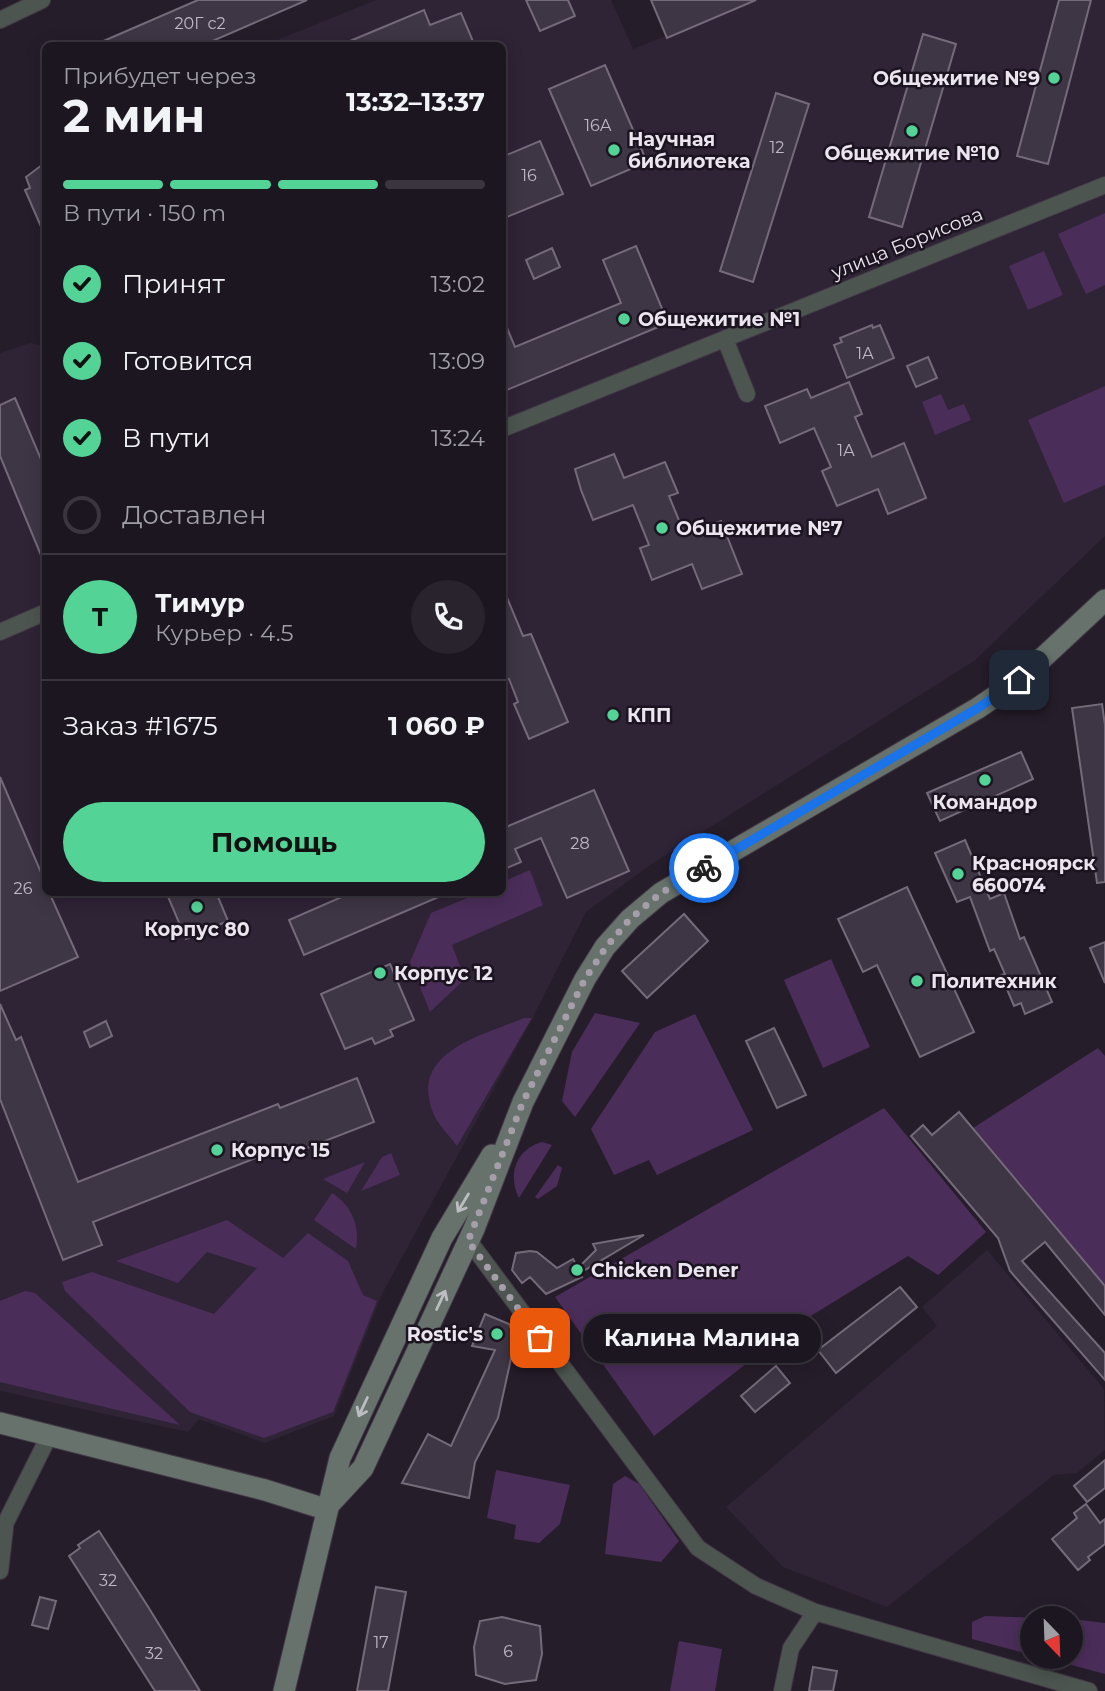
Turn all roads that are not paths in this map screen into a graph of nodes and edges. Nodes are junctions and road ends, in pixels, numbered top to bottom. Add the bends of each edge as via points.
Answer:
1 (42, 0) edge
2 (0, 20) edge
3 (1105, 185) edge
4 (725, 339) junction
5 (747, 394) dead end
6 (506, 427) edge
7 (1105, 600) edge
8 (42, 614) edge
9 (0, 632) edge
10 (523, 1102) junction
11 (468, 1241) junction
12 (0, 1423) edge
13 (49, 1436) junction
14 (325, 1509) junction
15 (3, 1531) edge
16 (0, 1571) edge
17 (815, 1612) junction
18 (284, 1691) edge
19 (782, 1691) edge
20 (1089, 1691) edge

1 - 2 street
3 - 4 street, улица Борисова
4 - 5 street
4 - 6 street, улица Борисова
7 - 10 main road via 1019,680 978,708 661,893 630,919 585,979
8 - 9 street
10 - 11 main road
10 -> 14 main road via 442,1238 340,1458
14 -> 11 main road via 363,1468
11 - 17 street via 698,1548 756,1586
12 - 13 main road
13 - 14 main road
13 - 15 street
14 - 18 main road
15 - 16 street
17 - 19 street via 791,1648
17 - 20 street

